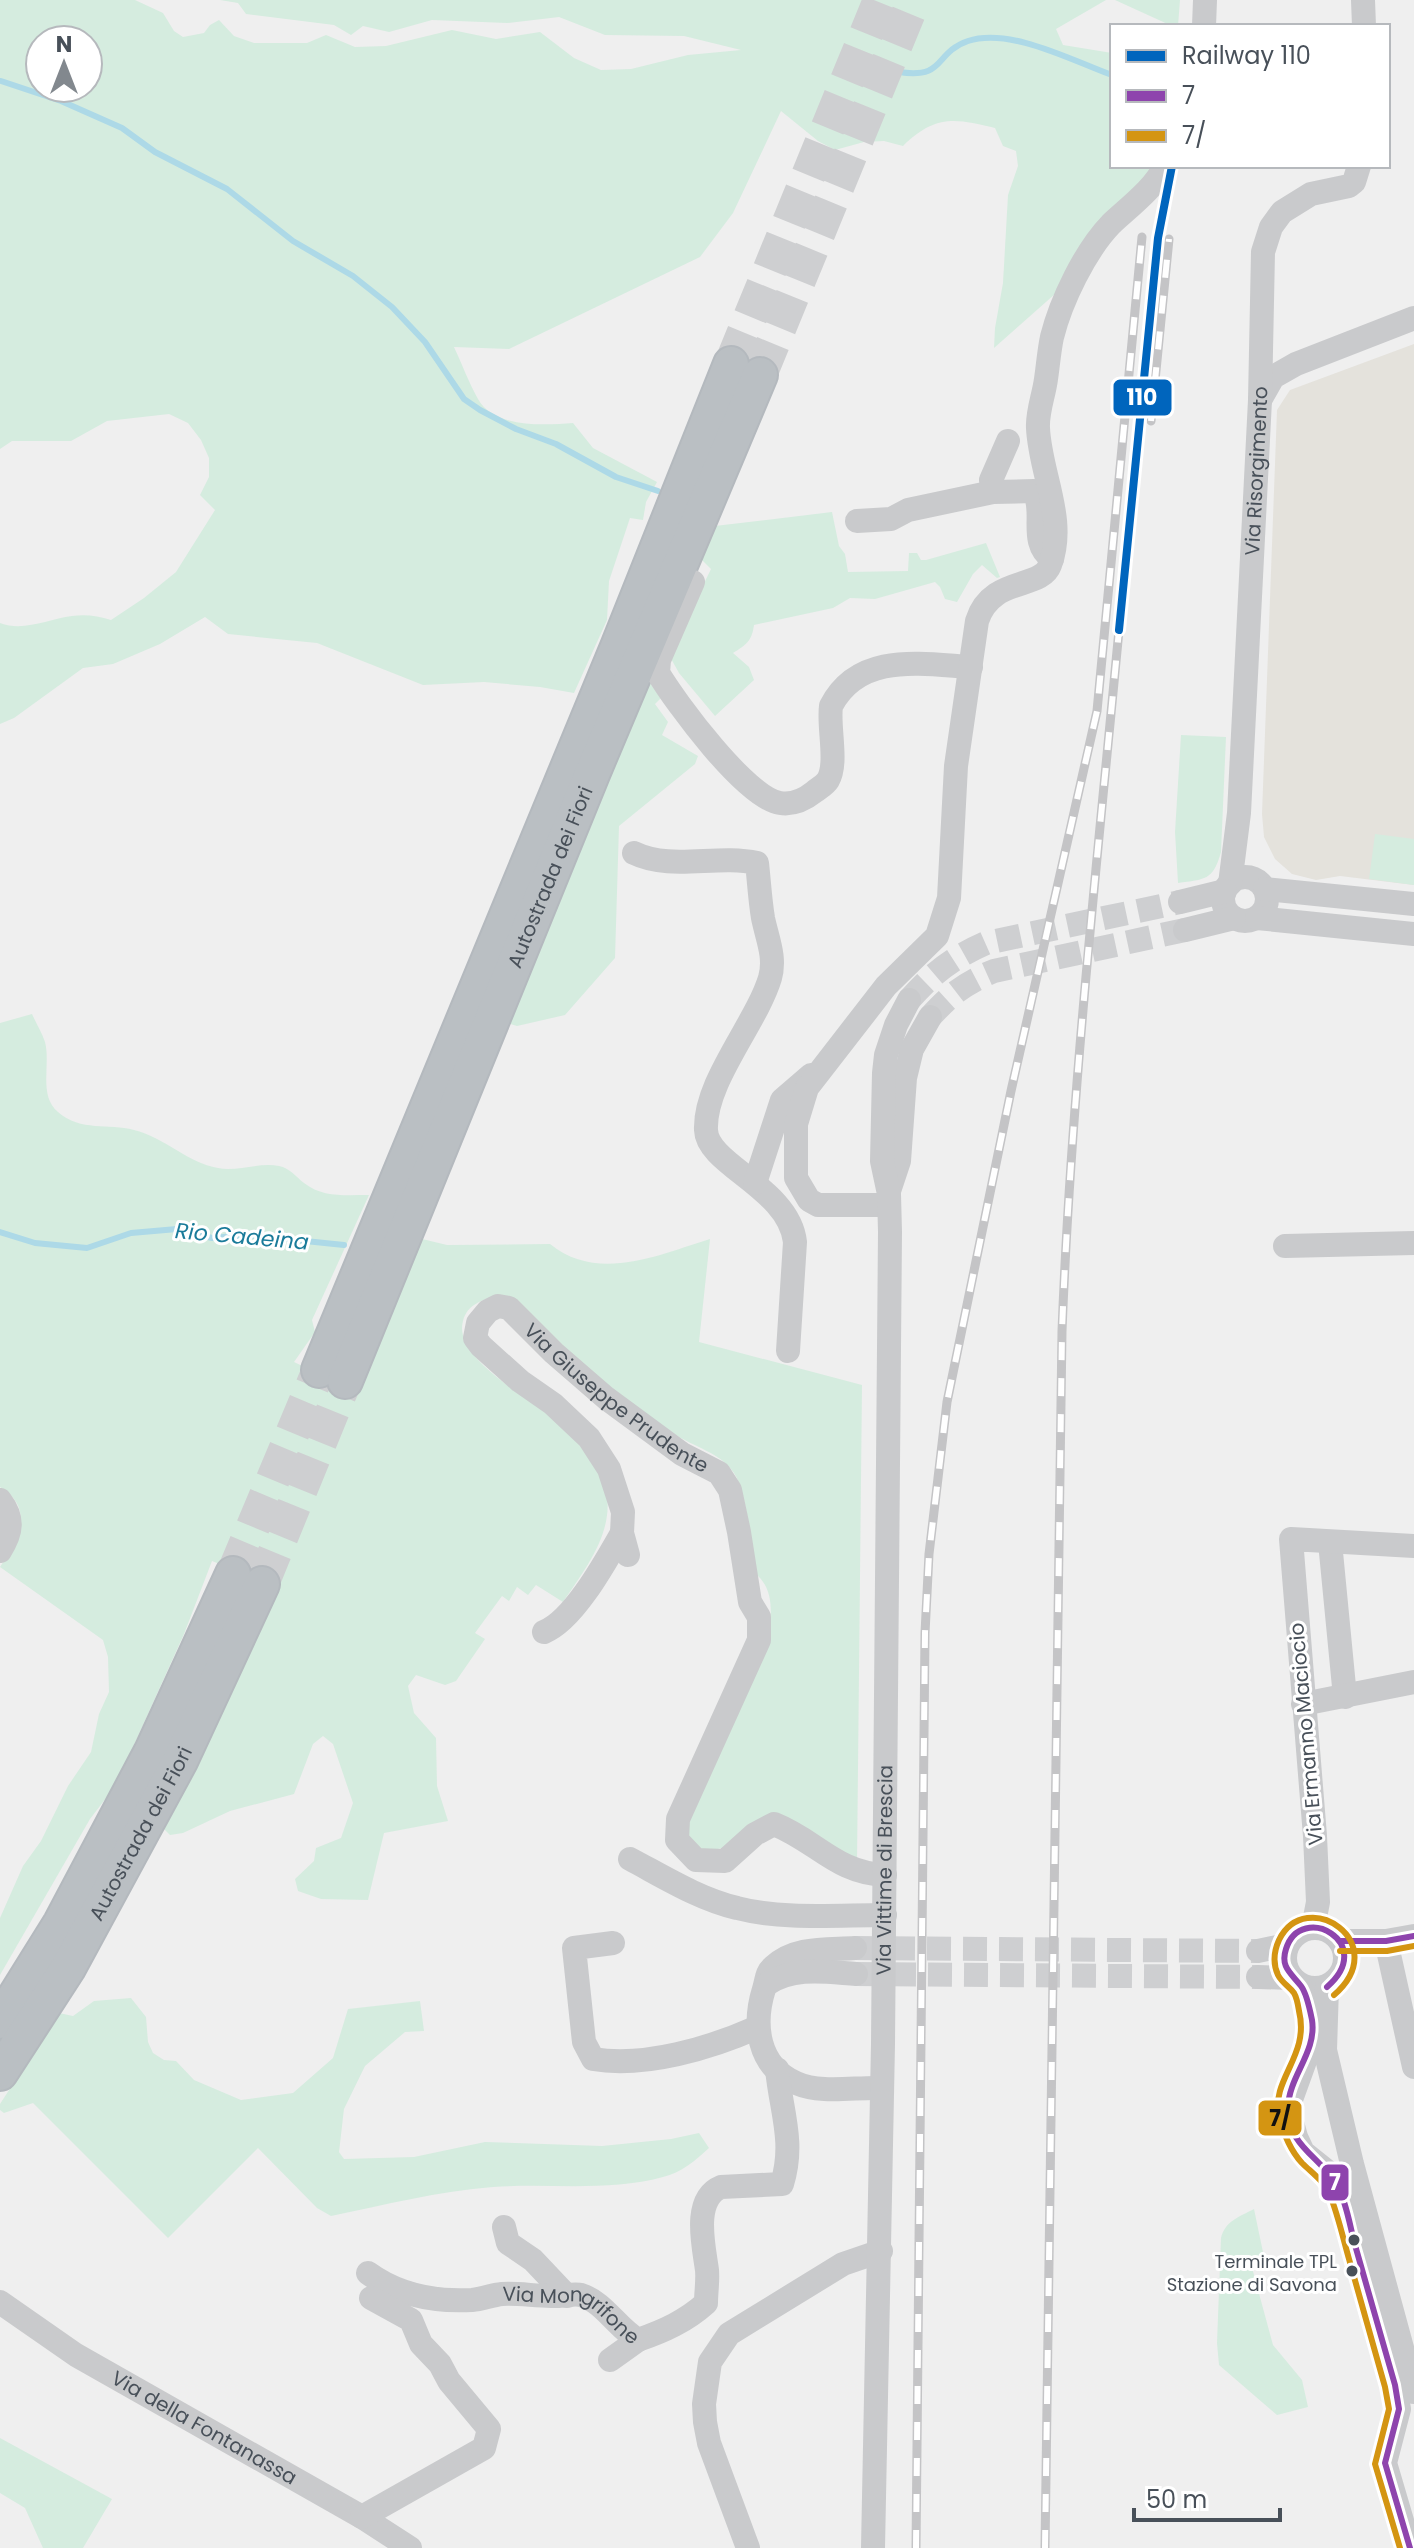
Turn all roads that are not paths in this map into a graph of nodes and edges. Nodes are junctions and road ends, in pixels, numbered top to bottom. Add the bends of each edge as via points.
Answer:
1 (1205, 0) edge
2 (1363, 0) edge
3 (1204, 24) edge
4 (1364, 24) edge
5 (1164, 168) edge
6 (1356, 174) edge
7 (1414, 318) edge
8 (746, 369) tunnel mouth
9 (1260, 400) junction
10 (1008, 441) dead end
11 (993, 492) junction
12 (857, 521) dead end
13 (1052, 559) junction
14 (693, 582) dead end
15 (971, 667) junction
16 (1239, 813) junction
17 (634, 853) dead end
18 (1261, 885) junction
19 (1228, 888) junction
20 (1180, 902) tunnel mouth
21 (1414, 904) edge
22 (1245, 918) junction
23 (1185, 930) tunnel mouth
24 (1414, 934) edge
25 (909, 1000) tunnel mouth
26 (930, 1017) tunnel mouth
27 (821, 1069) junction
28 (755, 1183) junction
29 (889, 1200) junction
30 (1414, 1243) edge
31 (1285, 1246) dead end
32 (788, 1351) dead end
33 (332, 1375) tunnel mouth
34 (0, 1500) edge
35 (1330, 1542) junction
36 (1414, 1546) edge
37 (0, 1551) edge
38 (544, 1632) dead end
39 (1414, 1682) edge
40 (1345, 1697) junction
41 (1303, 1704) junction
42 (630, 1859) dead end
43 (885, 1875) junction
44 (885, 1915) junction
45 (1313, 1928) junction
46 (1414, 1936) edge
47 (1340, 1941) junction
48 (1386, 1941) junction
49 (613, 1943) dead end
50 (1287, 1945) junction
51 (855, 1948) tunnel mouth
52 (1258, 1951) tunnel mouth
53 (1344, 1968) junction
54 (856, 1974) tunnel mouth
55 (1258, 1977) tunnel mouth
56 (1296, 1982) junction
57 (765, 1986) junction
58 (1327, 1987) junction
59 (0, 2021) edge
60 (758, 2027) junction
61 (1414, 2067) edge
62 (777, 2069) junction
63 (0, 2073) edge
64 (881, 2088) junction
65 (504, 2227) dead end
66 (881, 2251) junction
67 (368, 2273) dead end
68 (567, 2296) junction
69 (371, 2298) dead end
70 (0, 2302) edge
71 (638, 2340) junction
72 (610, 2360) dead end
73 (1414, 2392) edge
74 (362, 2517) junction
75 (410, 2548) edge
76 (748, 2548) edge
77 (873, 2548) edge
78 (1410, 2548) edge

1 - 3 street
2 - 4 street
5 - 13 street via 1089,252 1052,336 1037,426 1056,521
6 - 9 street, Via Risorgimento via 1349,186 1300,200 1271,227 1262,267
7 - 9 street via 1296,364 1273,377
8 - 33 highway, Autostrada dei Fiori via 624,633 492,985
9 - 16 street, Via Risorgimento
10 - 11 street via 991,480
11 - 12 street via 908,510 891,519
11 - 13 street via 1034,491 1040,542
13 - 15 street via 1041,577 1003,589 981,608
14 - 15 street via 658,673 707,740 746,782 778,803 807,797 827,782 832,769 831,706 854,679 897,663
15 - 27 street via 956,766 949,898 937,936 886,986
16 - 18 street, Via Risorgimento
16 - 19 street, Via Risorgimento
17 - 28 street via 648,859 757,863 773,960 770,979 721,1077 707,1113 706,1134 713,1147
18 - 19 street via 1243,878
18 - 21 street
18 - 22 street via 1267,902
19 - 20 street
19 - 22 street via 1224,903
22 - 23 street
22 - 24 street
25 - 29 street, Via Vittime di Brescia via 885,1064 882,1161
26 - 29 street, Via Vittime di Brescia via 912,1049 905,1078 899,1161
27 - 28 street via 782,1100
27 - 29 street via 807,1088 796,1124 796,1178 803,1193 818,1205
28 - 32 street via 793,1225
29 - 43 street, Via Vittime di Brescia
30 - 31 street
34 - 37 street via 12,1524
35 - 36 street
35 - 40 street, Via Ermanno Maciocio
35 - 41 street, Via Ermanno Maciocio via 1291,1539
38 - 43 street, Via Giuseppe Prudente via 563,1620 606,1560 625,1544 623,1512 609,1469 589,1438 475,1338 478,1323 498,1306 509,1308 606,1398 682,1454 719,1473 730,1490 750,1602 759,1617 759,1640 678,1819 677,1840 696,1860 725,1861 774,1824 850,1869
39 - 40 street
40 - 41 street
41 - 45 street, Via Ermanno Maciocio via 1318,1902
42 - 44 street via 739,1909
43 - 44 street, Via Vittime di Brescia
44 - 64 street, Via Vittime di Brescia
45 - 47 street
45 - 50 street via 1298,1933
46 - 48 street
47 - 48 street
47 - 53 street
48 - 53 street
48 - 61 street
49 - 60 street via 574,1948 584,2042 593,2059 646,2059 698,2049
50 - 52 street
50 - 56 street via 1284,1962
51 - 57 street via 801,1951 774,1966
53 - 58 street
54 - 57 street via 804,1971
55 - 56 street
56 - 58 street via 1309,1989
56 - 78 street via 1307,2000 1314,2036 1288,2108 1303,2152 1339,2189 1395,2385 1399,2409 1385,2463
57 - 60 street
58 - 73 street via 1325,2050
59 - 63 highway, Autostrada dei Fiori via 61,1923 247,1579 180,1761 68,1968
60 - 62 street via 761,2047
62 - 64 street via 798,2084 818,2089
62 - 71 street, Via Mongrifone via 789,2130 782,2184 713,2191 701,2225 706,2303 667,2330
64 - 66 street, Via Vittime di Brescia
65 - 68 street via 508,2243 533,2260
66 - 76 street via 843,2264 729,2334 710,2362 704,2404 709,2443
66 - 77 street, Via Vittime di Brescia
67 - 68 street, Via Mongrifone via 407,2294 473,2300 499,2294
68 - 71 street, Via Mongrifone via 591,2301
69 - 74 street via 411,2320 421,2344 489,2429 484,2448
70 - 74 street, Via della Fontanassa via 76,2355
71 - 72 street
74 - 75 street, Via della Fontanassa

